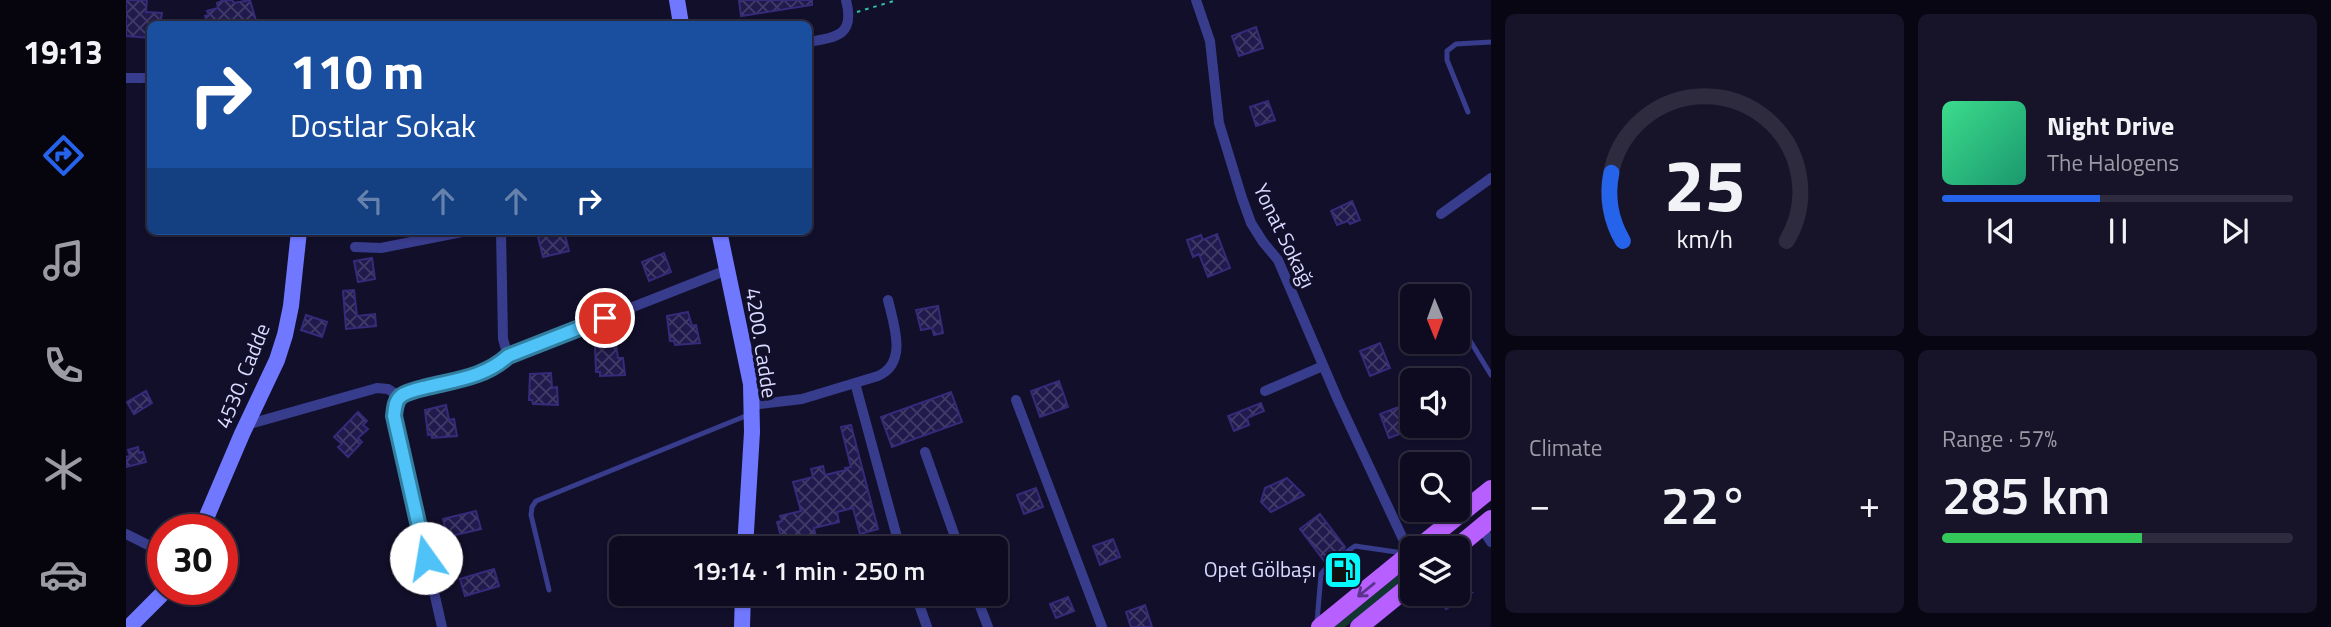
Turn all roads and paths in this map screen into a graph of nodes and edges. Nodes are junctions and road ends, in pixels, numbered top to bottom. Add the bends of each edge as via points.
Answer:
1 (677, 0) edge
2 (846, 0) edge
3 (897, 0) edge
4 (1196, 0) edge
5 (849, 14) junction
6 (680, 21) edge
7 (812, 41) edge
8 (1491, 42) edge
9 (126, 78) edge
10 (147, 78) edge
11 (1468, 112) dead end
12 (1491, 178) edge
13 (1441, 214) dead end
14 (299, 235) edge
15 (447, 235) edge
16 (501, 235) edge
17 (720, 235) edge
18 (355, 247) dead end
19 (727, 270) junction
20 (888, 300) dead end
21 (1470, 341) edge
22 (508, 356) junction
23 (1323, 366) junction
24 (1491, 375) edge
25 (855, 383) junction
26 (1265, 391) dead end
27 (400, 397) junction
28 (1016, 400) dead end
29 (751, 409) junction
30 (246, 425) junction
31 (925, 452) dead end
32 (1491, 489) edge
33 (208, 514) edge
34 (1488, 529) edge
35 (126, 534) edge
36 (746, 536) edge
37 (897, 536) edge
38 (955, 536) edge
39 (1406, 536) edge
40 (1432, 536) edge
41 (1470, 540) edge
42 (147, 544) edge
43 (1400, 550) edge
44 (1348, 551) dead end
45 (1400, 561) edge
46 (1328, 566) dead end
47 (549, 590) dead end
48 (1400, 594) edge
49 (151, 605) edge
50 (742, 606) edge
51 (920, 606) edge
52 (980, 606) edge
53 (129, 627) edge
54 (442, 627) edge
55 (741, 627) edge
56 (927, 627) edge
57 (988, 627) edge
58 (1102, 627) edge
59 (1318, 627) edge
60 (1359, 627) edge

1 - 6 main road
2 - 5 street
3 - 5 path
4 - 23 street, Yonat Sokağı via 1210,41 1219,123 1242,198 1251,223 1278,260
5 - 7 street via 840,35
8 - 11 lane via 1456,44 1447,51
9 - 10 street
12 - 13 street
14 - 30 main road, 4530. Cadde via 285,335
15 - 18 street via 381,248
16 - 22 street via 503,339
17 - 19 main road, 4200. Cadde
19 - 22 street
19 - 29 main road, 4200. Cadde via 751,384
20 - 25 street via 895,361 884,374
21 - 24 lane
22 - 27 street via 495,368
23 - 26 street
23 - 39 street, Yonat Sokağı
25 - 29 street
25 - 37 street
27 - 30 street via 377,388
27 - 54 street via 394,416
28 - 58 street
29 - 36 main road, 4200. Cadde
29 - 47 lane via 536,501 531,515
30 - 33 main road, 4530. Cadde
31 - 38 street
32 - 40 main road
34 - 41 main road
35 - 42 street
43 - 44 lane via 1355,546
45 -> 59 main road
46 - 59 lane via 1321,574
48 - 60 main road
49 - 53 main road
50 - 55 main road
51 - 56 street
52 - 57 street

